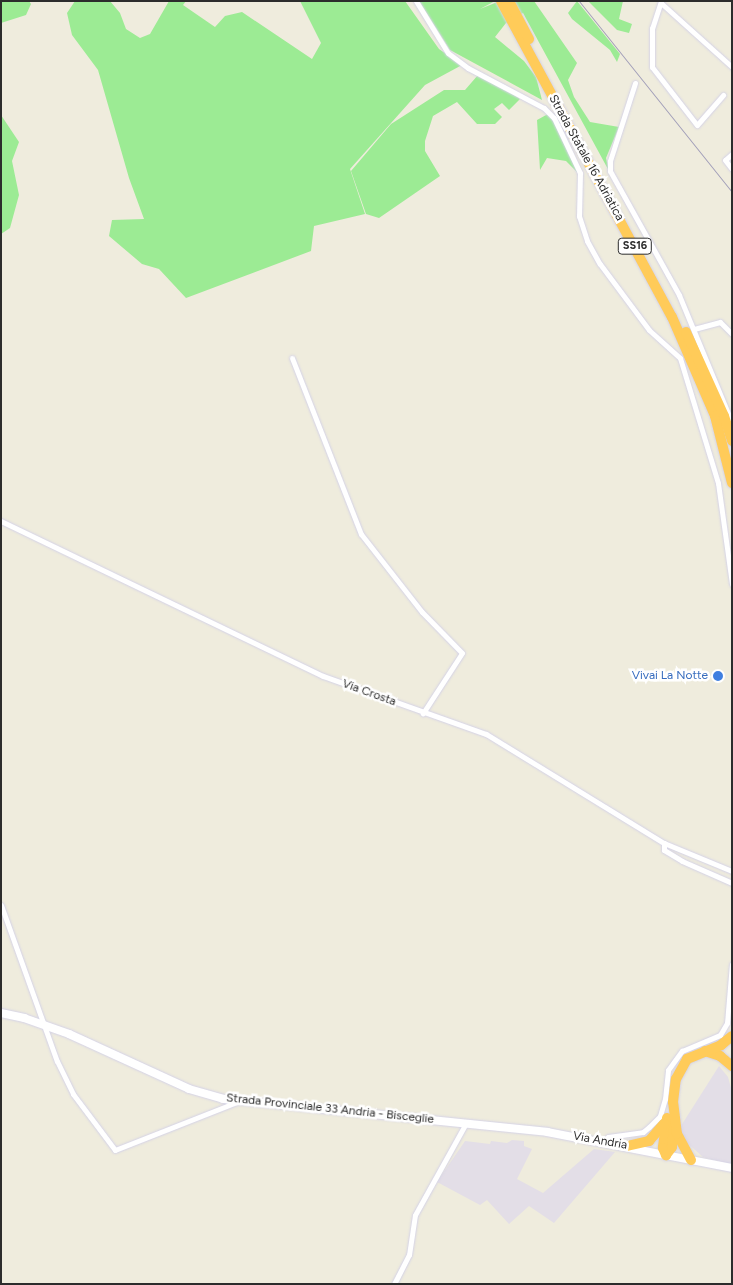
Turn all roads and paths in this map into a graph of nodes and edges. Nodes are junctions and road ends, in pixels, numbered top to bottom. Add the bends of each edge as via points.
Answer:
1 (416, 1) edge
2 (501, 1) edge
3 (509, 1) edge
4 (661, 2) edge
5 (515, 20) junction
6 (732, 67) edge
7 (635, 83) dead end
8 (723, 95) dead end
9 (732, 154) edge
10 (732, 169) edge
11 (694, 329) junction
12 (732, 334) edge
13 (292, 358) dead end
14 (732, 423) edge
15 (732, 441) edge
16 (732, 483) edge
17 (1, 521) edge
18 (732, 584) edge
19 (423, 713) junction
20 (664, 843) junction
21 (732, 871) edge
22 (732, 884) edge
23 (1, 905) edge
24 (732, 964) edge
25 (1, 1014) edge
26 (45, 1025) junction
27 (732, 1036) edge
28 (706, 1052) junction
29 (732, 1066) edge
30 (237, 1101) junction
31 (671, 1119) junction
32 (466, 1123) junction
33 (604, 1142) junction
34 (627, 1146) junction
35 (666, 1155) junction
36 (691, 1160) junction
37 (732, 1168) edge
38 (394, 1284) edge

1 - 18 street via 448,53 468,68 544,108 554,118 580,173 579,216 587,241 649,330 680,358 718,483
2 - 5 highway, Strada Statale 16 Adriatica / SS16
3 - 5 highway, Strada Statale 16 Adriatica / SS16
4 - 6 street
4 - 8 street via 652,28 652,67 697,125
5 - 15 highway, Strada Statale 16 Adriatica / SS16 via 679,316
5 - 16 highway, Strada Statale 16 Adriatica / SS16 via 672,317 715,416
7 - 11 street via 610,161 610,171 679,295
9 - 10 street via 725,160
11 - 12 street via 720,322
11 - 14 street
13 - 19 street via 361,534 422,612 462,653
17 - 19 street, Via Crosta via 323,676
19 - 20 street, Via Crosta via 486,734
20 - 21 street, Via Crosta
20 - 22 street via 664,850 682,861
23 - 26 street
24 - 33 street via 727,1023 720,1035 682,1051 668,1070 660,1116 649,1127 643,1132 608,1137
25 - 26 main road, Strada Provinciale 33 Andria - Bisceglie
26 - 30 main road, Strada Provinciale 33 Andria - Bisceglie via 189,1089
26 - 30 street via 73,1094 115,1150
27 - 28 highway
28 - 29 highway via 720,1056
28 - 31 highway via 687,1059 681,1067
30 - 32 main road, Strada Provinciale 33 Andria - Bisceglie
31 - 34 highway via 649,1141
31 - 35 highway via 674,1136
31 - 36 highway
32 - 33 main road, Via Andria
32 - 38 street via 415,1215 409,1255
33 - 34 main road, Via Andria
34 - 35 main road, Via Andria
35 - 36 main road, Via Andria
36 - 37 main road, Via Andria

